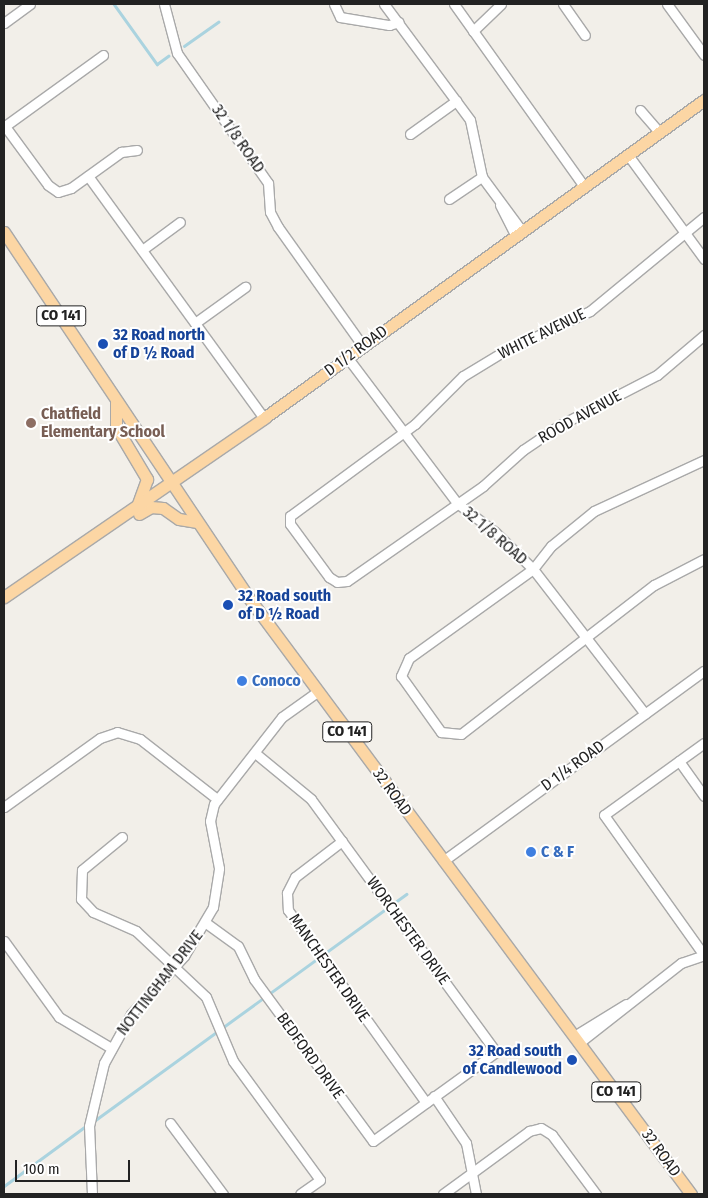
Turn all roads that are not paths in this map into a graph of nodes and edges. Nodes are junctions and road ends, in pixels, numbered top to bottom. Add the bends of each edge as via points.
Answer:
1 (30, 4) edge
2 (164, 4) edge
3 (334, 4) edge
4 (384, 4) edge
5 (454, 4) edge
6 (501, 4) edge
7 (563, 4) edge
8 (667, 4) edge
9 (399, 22) junction
10 (4, 23) edge
11 (474, 30) junction
12 (586, 35) dead end
13 (704, 55) edge
14 (103, 56) dead end
15 (704, 100) edge
16 (456, 101) junction
17 (640, 110) dead end
18 (4, 126) edge
19 (660, 133) junction
20 (410, 134) dead end
21 (138, 150) dead end
22 (628, 155) junction
23 (88, 176) junction
24 (482, 177) junction
25 (584, 186) junction
26 (449, 199) dead end
27 (704, 217) edge
28 (180, 222) dead end
29 (4, 232) edge
30 (684, 232) junction
31 (519, 234) junction
32 (142, 250) junction
33 (704, 260) edge
34 (245, 287) dead end
35 (195, 323) junction
36 (704, 335) edge
37 (363, 346) junction
38 (347, 357) junction
39 (116, 402) junction
40 (264, 418) junction
41 (403, 433) junction
42 (704, 460) edge
43 (171, 484) junction
44 (457, 503) junction
45 (134, 510) junction
46 (290, 516) joint
47 (196, 522) junction
48 (113, 524) junction
49 (704, 559) edge
50 (533, 569) junction
51 (4, 597) edge
52 (590, 638) junction
53 (704, 671) edge
54 (317, 692) junction
55 (645, 714) junction
56 (704, 743) edge
57 (255, 753) junction
58 (679, 761) junction
59 (704, 796) edge
60 (217, 799) junction
61 (4, 807) edge
62 (122, 837) dead end
63 (342, 842) junction
64 (443, 861) junction
65 (206, 923) junction
66 (4, 941) edge
67 (704, 955) edge
68 (175, 966) junction
69 (577, 1040) junction
70 (111, 1048) junction
71 (434, 1096) junction
72 (426, 1103) junction
73 (170, 1123) dead end
74 (472, 1172) junction
75 (682, 1181) junction
76 (92, 1194) edge
77 (223, 1194) edge
78 (300, 1194) edge
79 (442, 1194) edge
80 (476, 1194) edge
81 (596, 1194) edge
82 (686, 1194) edge
83 (691, 1194) edge
84 (698, 1194) edge

1 - 10 street
2 - 37 street, 32 1/8 ROAD via 177,53 268,183 273,220
3 - 9 street via 340,16 389,25
4 - 9 street
5 - 11 street
6 - 11 street
7 - 12 street
8 - 13 street
9 - 16 street
11 - 25 street
14 - 18 street
15 - 19 main road, D 1/2 ROAD
16 - 20 street
16 - 24 street via 475,131
17 - 19 street
18 - 23 street via 52,190 66,191
19 - 22 main road, D 1/2 ROAD
21 - 23 street via 121,152
22 - 25 main road, D 1/2 ROAD
22 - 30 street
23 - 32 street
24 - 26 street
24 - 31 street
25 - 31 main road, D 1/2 ROAD
27 - 30 street, WHITE AVENUE
28 - 32 street
29 - 39 main road, 32 ROAD / CO 141
30 - 33 street
30 - 41 street, WHITE AVENUE via 590,312 501,353 463,376
31 - 37 main road, D 1/2 ROAD
32 - 35 street
34 - 35 street
35 - 40 street
36 - 44 street, ROOD AVENUE via 657,375 530,445
37 - 38 main road, D 1/2 ROAD
38 - 40 main road, D 1/2 ROAD
38 - 41 street, 32 1/8 ROAD
39 - 43 main road, 32 ROAD / CO 141
39 - 45 main road via 116,427 147,479
40 - 43 main road, D 1/2 ROAD
41 - 44 street, 32 1/8 ROAD
41 - 46 street, WHITE AVENUE
42 - 50 street via 594,511 551,546
43 - 45 main road, D 1/2 ROAD
43 - 47 main road, 32 ROAD / CO 141
44 - 46 street, ROOD AVENUE via 346,580 337,582 294,532
44 - 50 street, 32 1/8 ROAD
45 - 48 main road, D 1/2 ROAD
47 - 48 main road via 151,507 125,523
47 - 54 main road, 32 ROAD / CO 141
48 - 51 main road, D 1/2 ROAD
49 - 52 street via 654,585
50 - 52 street, 32 1/8 ROAD
50 - 52 street via 402,667 406,685 441,732 461,734
52 - 55 street, 32 1/8 ROAD
53 - 55 street, D 1/4 ROAD
54 - 57 street, NOTTINGHAM DRIVE via 282,717
54 - 64 main road, 32 ROAD / CO 141
55 - 64 street, D 1/4 ROAD
56 - 58 street
57 - 60 street, NOTTINGHAM DRIVE
57 - 63 street, WORCHESTER DRIVE via 311,798
58 - 59 street
58 - 67 street via 604,815
60 - 61 street via 140,739 116,732 100,738
60 - 65 street, NOTTINGHAM DRIVE via 210,821 219,879
62 - 68 street via 82,870 82,899 93,912 131,927
63 - 71 street, WORCHESTER DRIVE via 496,1052
63 - 72 street, MANCHESTER DRIVE via 295,877 287,893 288,910
64 - 69 main road, 32 ROAD / CO 141
65 - 68 street, NOTTINGHAM DRIVE
65 - 72 street, BEDFORD DRIVE via 238,946 254,979 373,1141
66 - 70 street via 59,1017
67 - 69 street via 681,963
68 - 70 street, NOTTINGHAM DRIVE via 131,1014
68 - 78 street via 210,1004 233,1061 320,1180
69 - 75 main road, 32 ROAD / CO 141
70 - 76 street, NOTTINGHAM DRIVE via 95,1090 89,1126
71 - 72 street, WORCHESTER DRIVE
71 - 74 street via 466,1143
73 - 77 street
74 - 79 street
74 - 80 street
74 - 81 street via 529,1131 541,1128 552,1135
75 - 82 main road
75 - 83 main road, 32 ROAD / CO 141
75 - 84 main road

